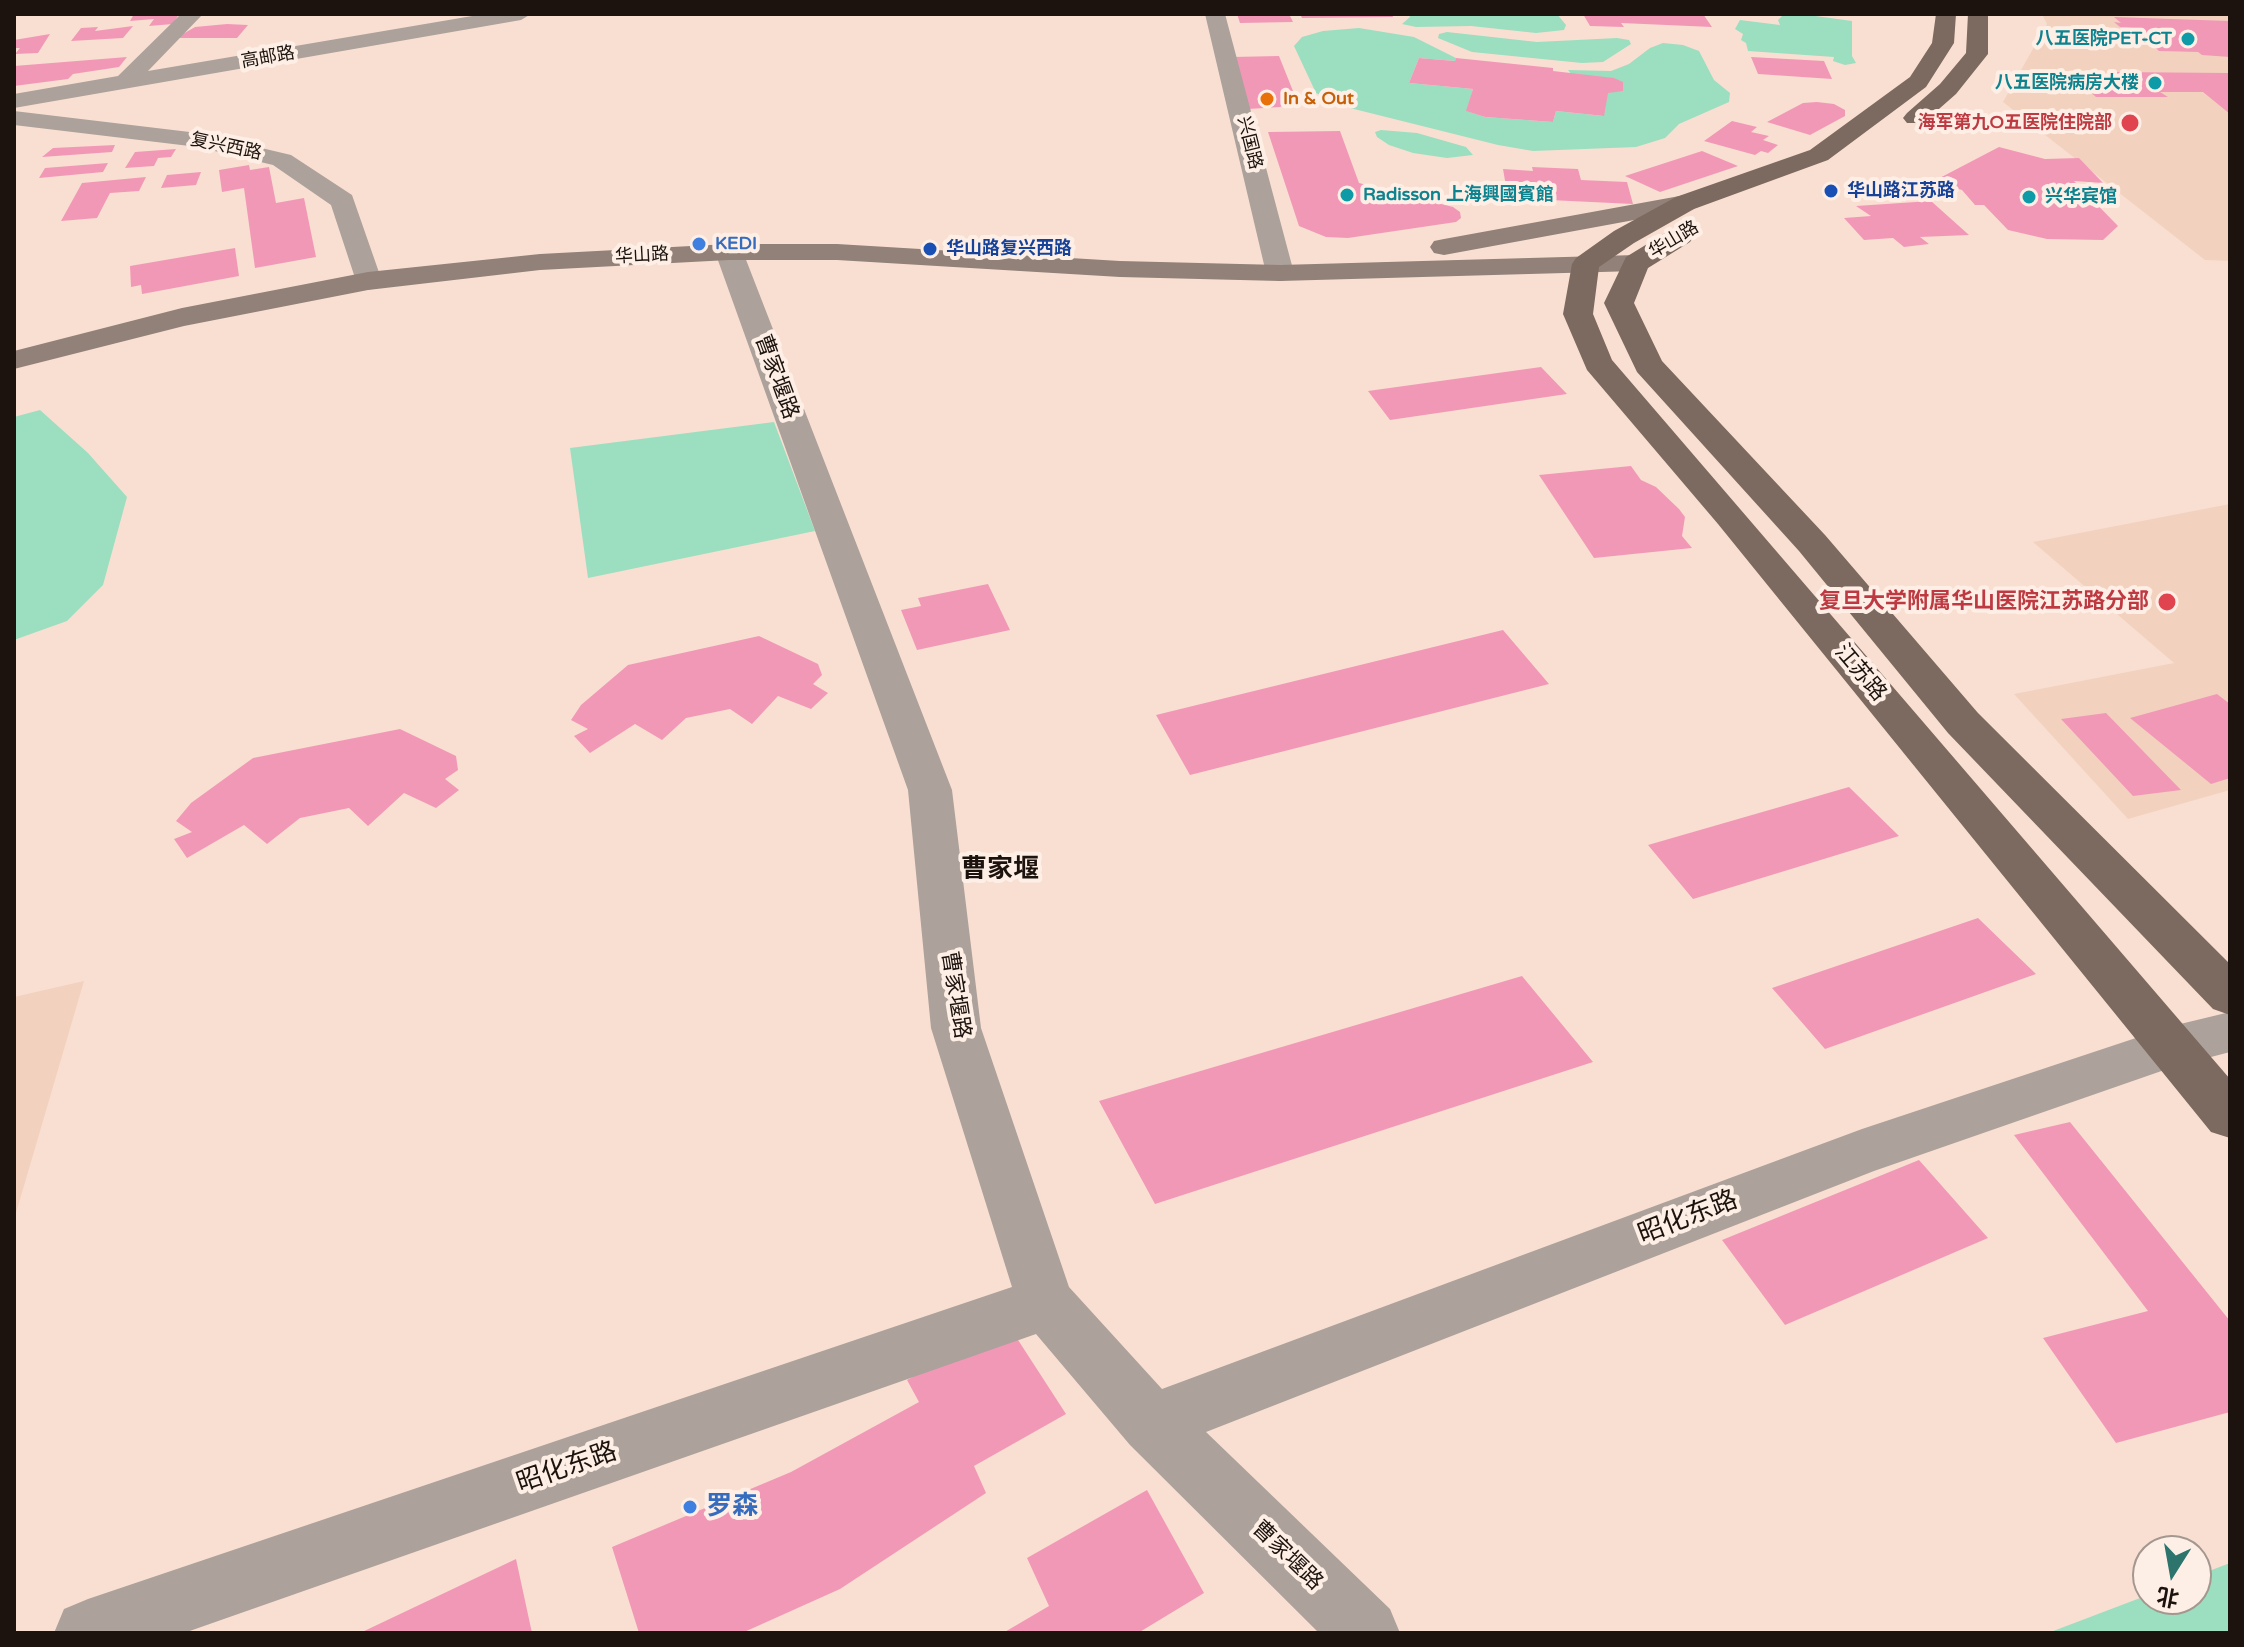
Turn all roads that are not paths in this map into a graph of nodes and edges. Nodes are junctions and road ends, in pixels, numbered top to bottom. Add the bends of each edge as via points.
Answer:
1 (193, 14) edge
2 (521, 14) edge
3 (1215, 14) edge
4 (1946, 14) edge
5 (1978, 14) edge
6 (410, 24) edge
7 (125, 82) junction
8 (14, 101) edge
9 (14, 118) edge
10 (1895, 136) dead end
11 (1858, 157) dead end
12 (1685, 203) junction
13 (729, 252) junction
14 (1636, 263) junction
15 (1586, 264) junction
16 (1280, 273) junction
17 (368, 281) junction
18 (14, 360) edge
19 (2230, 995) edge
20 (2230, 1032) edge
21 (2172, 1047) junction
22 (2230, 1116) edge
23 (1046, 1303) junction
24 (1152, 1423) junction
25 (88, 1633) edge
26 (1366, 1633) edge

1 - 7 street
2 - 6 street, 高邮路
3 - 16 street, 兴国路
4 - 12 main road, 华山路 via 1943,43 1918,82 1819,155
5 - 10 main road via 1977,54 1948,89
6 - 7 street, 高邮路
7 - 8 street, 高邮路
9 - 17 street, 复兴西路 via 198,140 282,160 343,201
11 - 14 main road, 华山路 via 1701,223
12 - 15 main road
12 - 16 main road, 华山路
13 - 16 main road, 华山路 via 837,252
13 - 17 main road, 华山路 via 540,262
13 - 23 street, 曹家堰路 via 930,790 956,1028
14 - 15 main road, 华山路
14 - 19 main road via 1619,303 1648,365 1812,543 1963,723
15 - 16 main road, 华山路
15 - 21 main road, 江苏路 via 1578,314 1598,363
17 - 18 main road, 华山路 via 182,317
20 - 21 street, 昭化东路
21 - 22 main road, 江苏路
21 - 24 street, 昭化东路 via 1862,1152
23 - 24 street, 曹家堰路
23 - 25 street, 昭化东路
24 - 26 street, 曹家堰路

